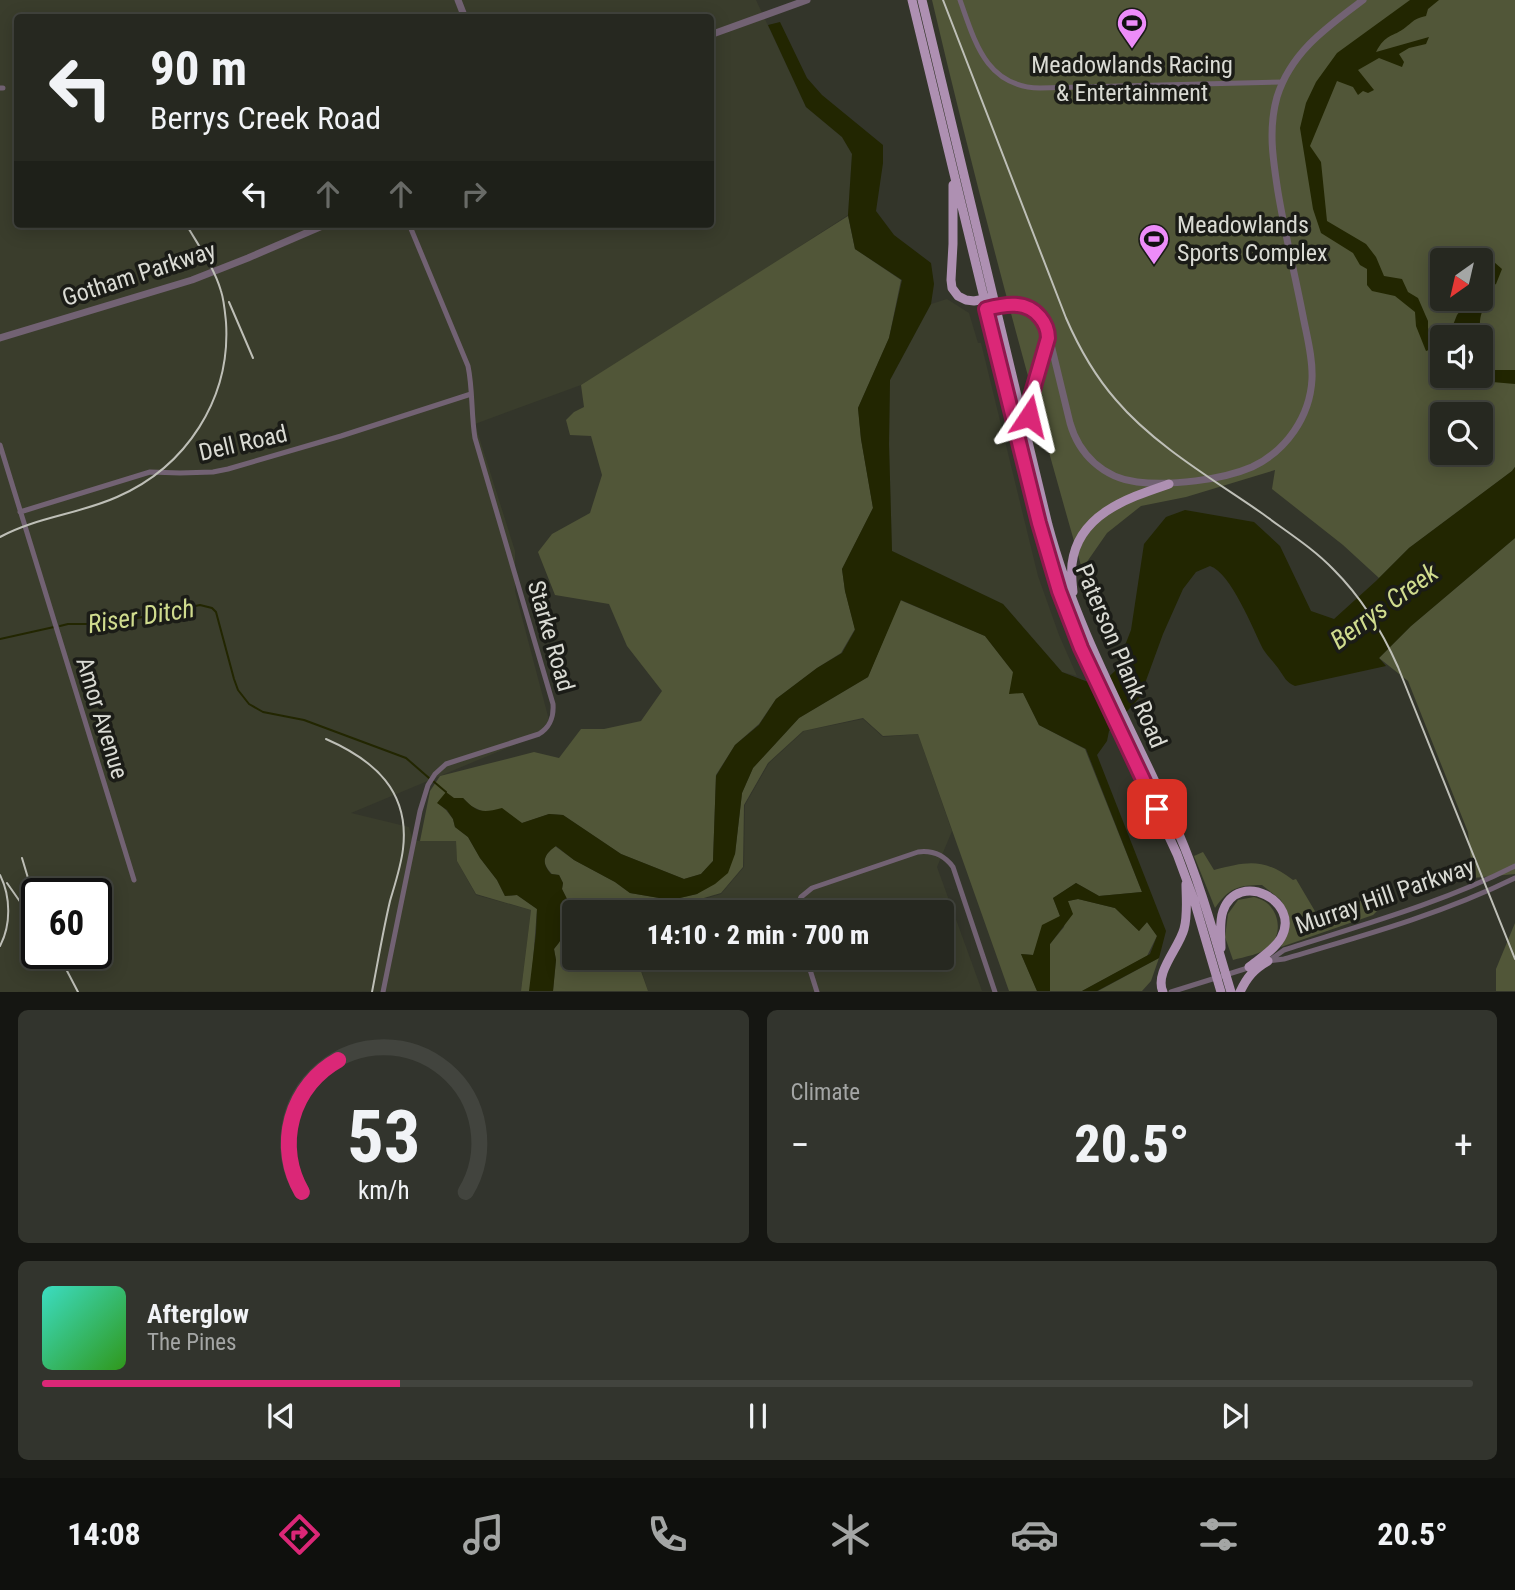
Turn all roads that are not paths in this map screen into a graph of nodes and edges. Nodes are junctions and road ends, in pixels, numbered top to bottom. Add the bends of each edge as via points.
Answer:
1 (807, 0) edge
2 (912, 0) edge
3 (922, 0) edge
4 (960, 0) edge
5 (1363, 0) edge
6 (714, 34) edge
7 (1283, 82) junction
8 (953, 169) junction
9 (317, 228) edge
10 (411, 228) edge
11 (990, 303) junction
12 (1048, 332) junction
13 (0, 338) edge
14 (471, 394) junction
15 (1029, 443) junction
16 (0, 445) edge
17 (1169, 484) junction
18 (20, 512) junction
19 (1073, 604) junction
20 (1099, 675) junction
21 (1123, 726) junction
22 (1515, 866) edge
23 (1186, 877) junction
24 (1515, 878) edge
25 (134, 880) dead end
26 (800, 900) edge
27 (1221, 957) junction
28 (1268, 961) junction
29 (1249, 967) junction
30 (810, 970) edge
31 (1221, 975) junction
32 (383, 992) edge
33 (817, 992) edge
34 (995, 992) edge
35 (1163, 992) edge
36 (1171, 992) edge
37 (1221, 992) edge
38 (1231, 992) edge
39 (1240, 992) edge

1 - 6 street
2 - 8 main road, Paterson Plank Road
3 - 11 main road, Paterson Plank Road
4 - 7 street via 986,61 1002,77 1023,86
5 - 7 street via 1311,41
7 - 17 street via 1274,116 1272,151 1310,354 1308,402 1289,438 1264,460 1233,474
8 - 11 main road, Paterson Plank Road
8 - 11 main road via 951,285 961,298
9 - 13 street, Gotham Parkway via 197,278
10 - 14 street, Starke Road via 468,366
11 - 12 street via 1029,308
11 - 15 main road, Paterson Plank Road
11 - 20 main road, Paterson Plank Road via 1046,549 1068,616
12 - 15 main road via 1030,400
12 - 17 street via 1072,429 1083,451 1120,478
14 - 18 street, Dell Road via 228,469 150,472
14 - 32 street, Starke Road via 475,438 554,714 539,734 446,764 432,777 424,793
15 - 19 main road, Paterson Plank Road
16 - 18 street, Amor Avenue
17 - 19 main road via 1117,503 1086,529 1072,565
18 - 25 street, Amor Avenue
19 - 20 main road, Paterson Plank Road
20 - 21 main road, Paterson Plank Road
21 - 23 main road, Paterson Plank Road
21 - 27 main road, Paterson Plank Road via 1185,849
22 - 28 street, Murray Hill Parkway via 1471,888 1284,950
23 - 31 main road, Paterson Plank Road
23 - 35 main road via 1185,925 1161,976
24 - 28 street, Murray Hill Parkway via 1445,909 1284,960
26 - 34 street via 812,888 918,852 938,854 953,867
27 - 29 main road via 1225,906 1242,893 1263,893 1280,907 1284,931
27 - 31 main road, Paterson Plank Road
28 - 29 street, Murray Hill Parkway
28 - 39 main road via 1254,970
29 - 31 street, Murray Hill Parkway
30 - 33 street
31 - 36 street, Murray Hill Parkway
31 - 37 main road, Paterson Plank Road
31 - 38 main road, Paterson Plank Road

